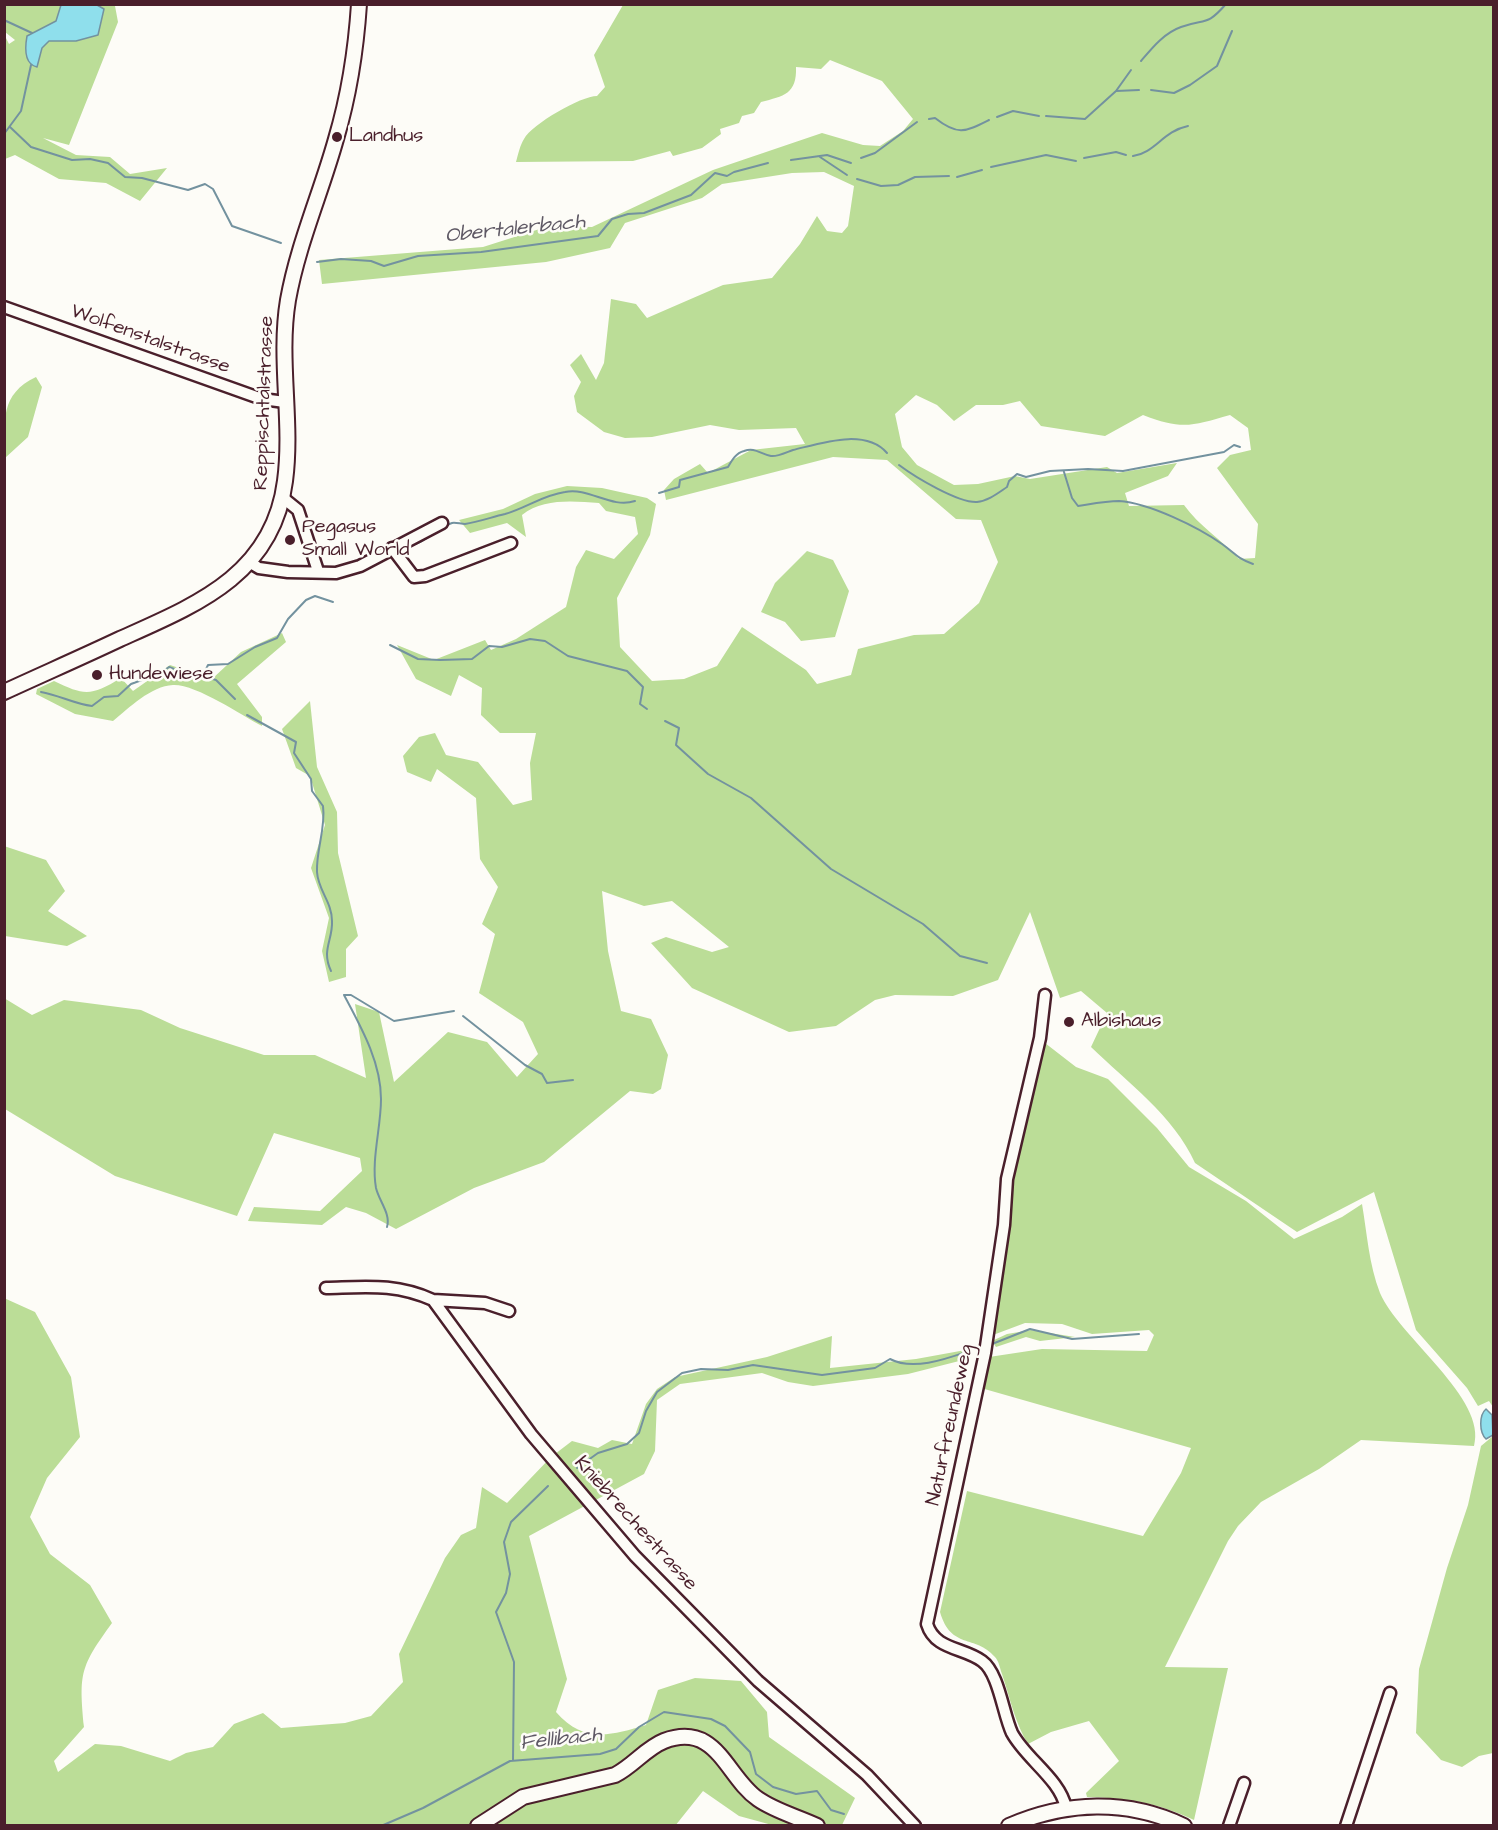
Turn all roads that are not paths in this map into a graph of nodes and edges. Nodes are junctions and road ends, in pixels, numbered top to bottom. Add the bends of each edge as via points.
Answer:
1 (359, 4) edge
2 (4, 307) edge
3 (285, 402) junction
4 (282, 497) junction
5 (442, 523) dead end
6 (511, 543) dead end
7 (392, 548) junction
8 (249, 562) junction
9 (318, 571) junction
10 (4, 692) edge
11 (1045, 995) dead end
12 (326, 1288) dead end
13 (433, 1300) junction
14 (508, 1311) dead end
15 (1390, 1693) dead end
16 (1244, 1783) dead end
17 (1066, 1808) junction
18 (478, 1826) edge
19 (817, 1826) edge
20 (915, 1826) edge
21 (1009, 1826) edge
22 (1184, 1826) edge
23 (1229, 1826) edge
24 (1346, 1826) edge

1 - 3 main road, Reppischtalstrasse via 351,77 342,115 314,200 288,300 283,354
2 - 3 street, Wolfenstalstrasse via 262,399
3 - 4 main road, Reppischtalstrasse
4 - 8 main road, Reppischtalstrasse via 269,532
4 - 9 street via 298,510
5 - 7 street
6 - 7 street via 425,576 414,576
7 - 9 street via 360,566 336,573
8 - 9 street via 259,568 288,572
8 - 10 main road, Reppischtalstrasse via 223,587 184,611
11 - 17 street, Naturfreundeweg via 1040,1038 1007,1179 986,1353 927,1624 935,1639 989,1667 1013,1734 1063,1797
12 - 13 street via 382,1286 410,1290
13 - 14 street via 485,1303
13 - 20 street, Kniebrechestrasse via 531,1434 635,1556 758,1681 867,1775
15 - 24 street
16 - 23 street
17 - 21 main road
17 - 22 main road via 1122,1807
18 - 19 main road via 523,1797 620,1772 664,1741 679,1738 699,1740 719,1752 760,1800

